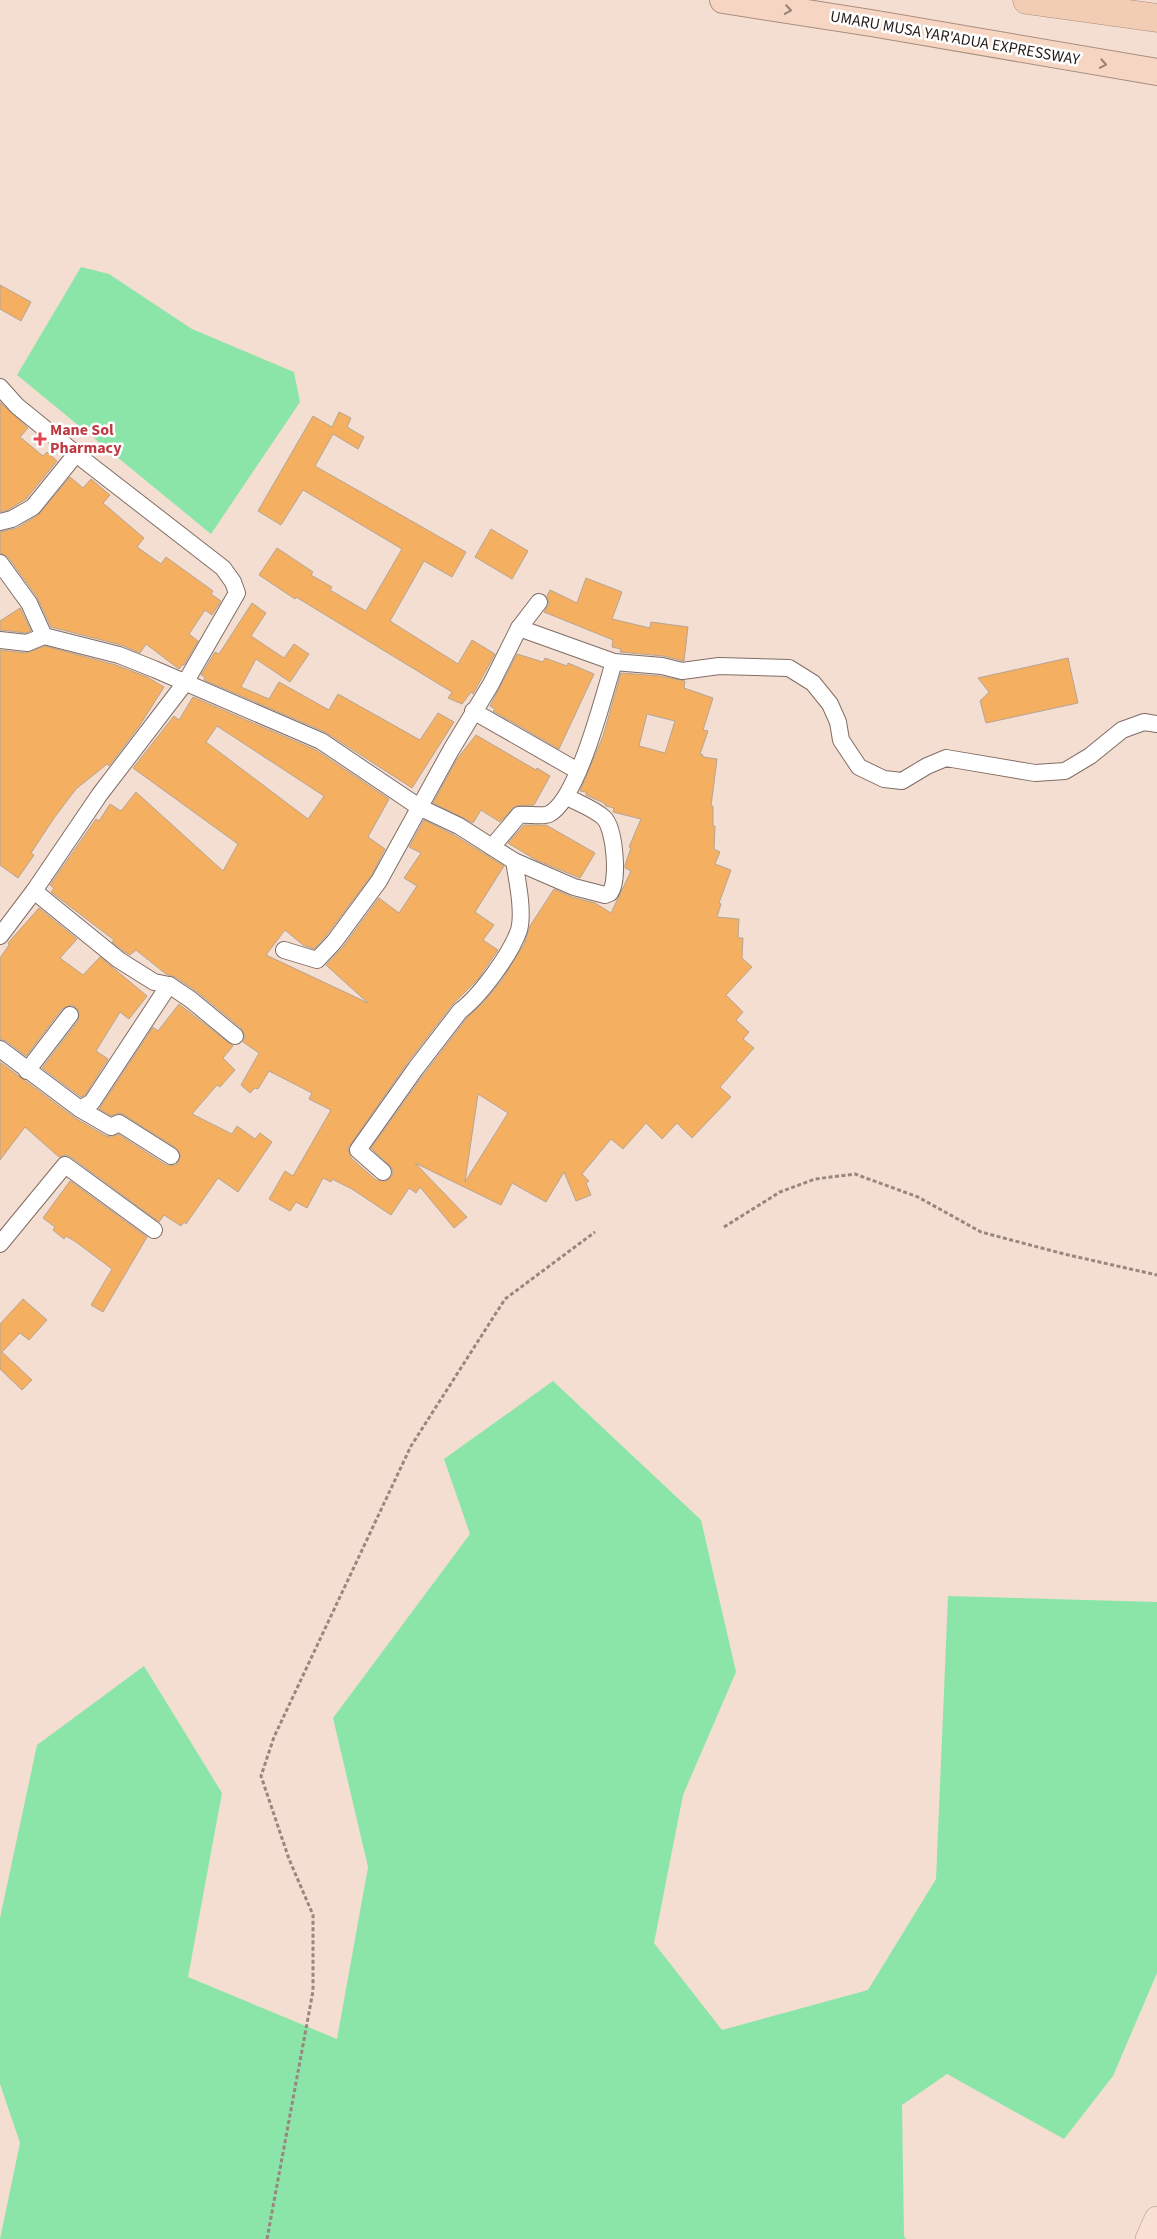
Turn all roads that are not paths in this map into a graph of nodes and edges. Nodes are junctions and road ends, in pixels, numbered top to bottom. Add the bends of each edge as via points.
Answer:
1 (722, 0) edge
2 (1027, 0) edge
3 (1157, 18) edge
4 (1157, 72) edge
5 (0, 387) edge
6 (76, 454) junction
7 (0, 522) edge
8 (0, 563) edge
9 (539, 602) dead end
10 (519, 628) junction
11 (44, 636) junction
12 (0, 640) edge
13 (614, 662) junction
14 (185, 683) junction
15 (474, 711) junction
16 (1157, 724) edge
17 (578, 771) junction
18 (567, 797) junction
19 (419, 807) junction
20 (492, 847) junction
21 (514, 860) junction
22 (34, 891) junction
23 (0, 936) edge
24 (284, 950) dead end
25 (169, 985) junction
26 (70, 1015) dead end
27 (235, 1036) dead end
28 (0, 1049) edge
29 (27, 1071) junction
30 (80, 1109) junction
31 (170, 1156) dead end
32 (384, 1172) dead end
33 (154, 1230) dead end
34 (0, 1244) edge
35 (1157, 2219) edge
36 (1148, 2239) edge

1 -> 4 highway, UMARU MUSA YAR'ADUA EXPRESSWAY
2 - 3 highway
5 - 6 street via 17,406
6 - 7 street via 33,507
6 - 14 street via 223,568 233,582 236,592
8 - 11 street via 28,603
9 - 10 street
10 - 13 street
10 - 15 street
11 - 12 street via 28,643
11 - 14 street via 119,655
13 - 16 street via 682,671 719,666 789,668 814,683 830,704 841,740 859,767 884,779 902,781 946,758 1035,773 1065,771 1122,730 1144,722
13 - 17 street
14 - 19 street via 321,741
14 - 22 street via 100,794
15 - 17 street
15 - 19 street
17 - 18 street
18 - 20 street via 543,816 533,813 519,815
18 - 21 street via 604,818 610,828 614,864 610,894 574,887
19 - 20 street via 459,826
19 - 24 street via 379,881 334,942 316,960
20 - 21 street
21 - 32 street via 520,910 519,929 510,946 496,972 460,1011 358,1150
22 - 23 street
22 - 25 street via 119,960 154,982
25 - 27 street
25 - 30 street via 92,1102
26 - 29 street
28 - 29 street
29 - 30 street
30 - 31 street via 110,1127 119,1123
33 - 34 street via 65,1165
35 - 36 main road

